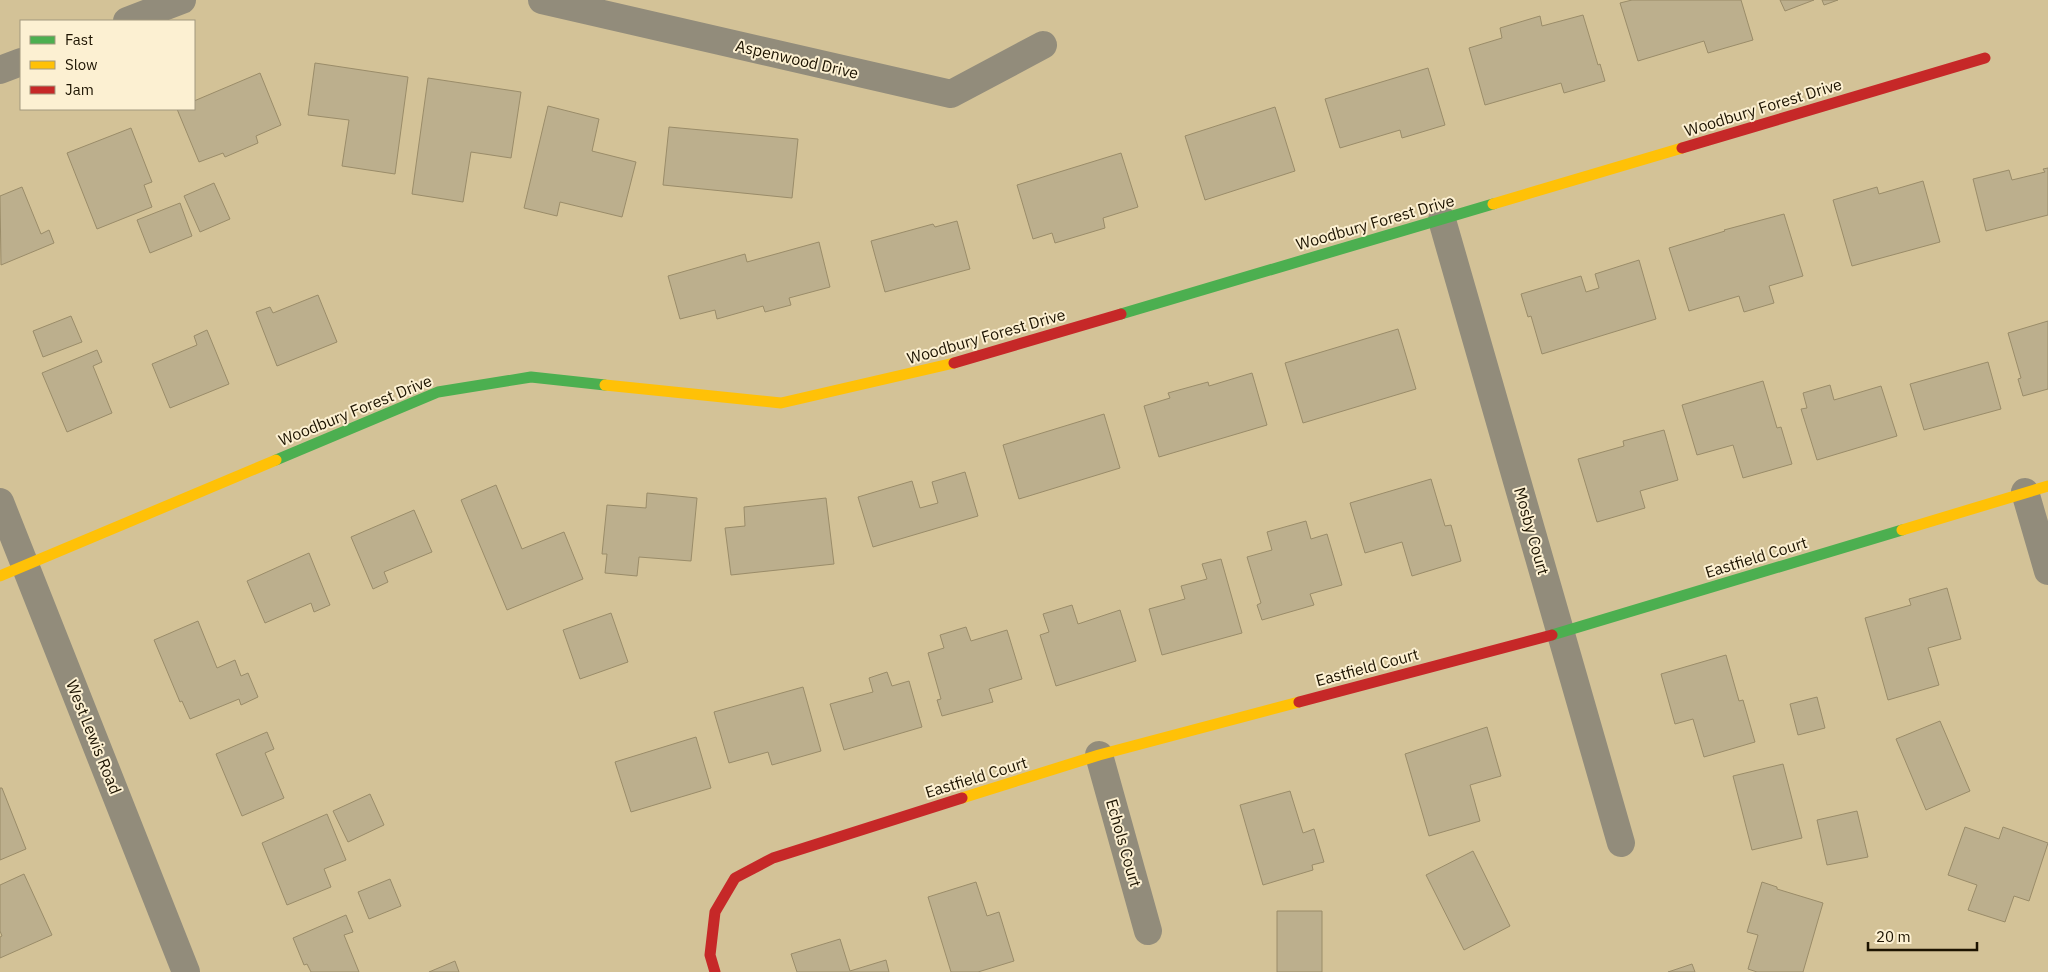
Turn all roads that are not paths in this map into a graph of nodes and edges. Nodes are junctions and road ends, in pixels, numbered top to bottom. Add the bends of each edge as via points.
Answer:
1 (182, 0) edge
2 (542, 0) edge
3 (130, 20) edge
4 (1043, 45) dead end
5 (1985, 58) dead end
6 (20, 62) edge
7 (0, 70) edge
8 (1442, 220) junction
9 (2037, 489) edge
10 (0, 502) edge
11 (26, 566) junction
12 (2048, 571) edge
13 (0, 576) edge
14 (1562, 632) junction
15 (1099, 755) junction
16 (1621, 842) dead end
17 (1148, 931) dead end
18 (186, 972) edge
19 (715, 972) edge

1 - 3 street
2 - 4 street, Aspenwood Drive via 951,94
5 - 8 street, Woodbury Forest Drive
6 - 7 street
8 - 11 street, Woodbury Forest Drive via 934,369 780,403 530,377 438,392
8 - 14 street, Mosby Court
9 - 12 street
9 - 14 street, Eastfield Court
10 - 11 street, West Lewis Road
11 - 13 street, Woodbury Forest Drive
11 - 18 street, West Lewis Road
14 - 15 street, Eastfield Court
14 - 16 street, Mosby Court
15 - 17 street, Echols Court
15 - 19 street, Eastfield Court via 772,858 735,878 715,912 710,955

